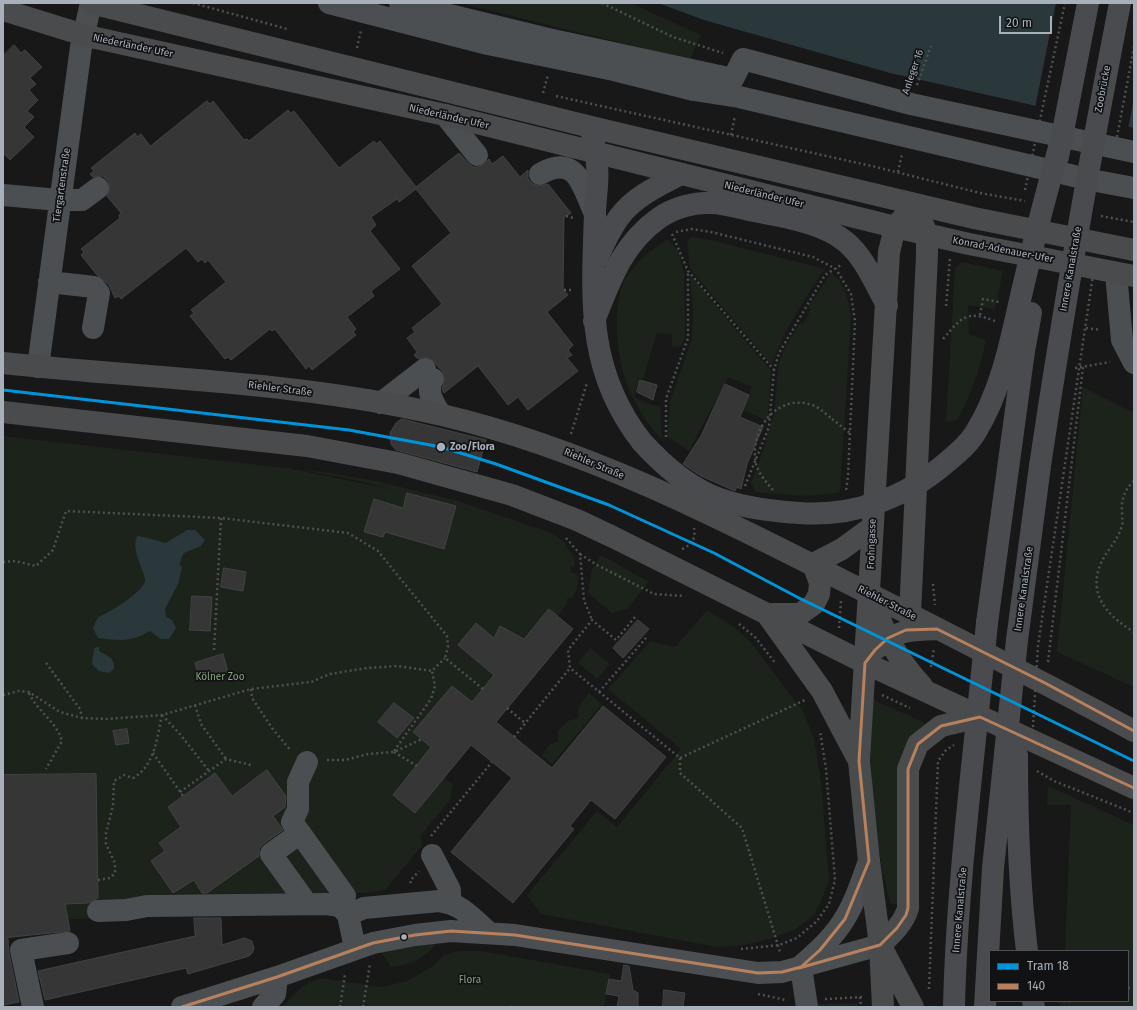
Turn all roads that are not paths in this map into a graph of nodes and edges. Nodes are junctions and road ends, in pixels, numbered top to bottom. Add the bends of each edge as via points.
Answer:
1 (91, 3) edge
2 (329, 3) edge
3 (400, 3) edge
4 (1088, 3) edge
5 (1120, 3) edge
6 (3, 10) edge
7 (84, 36) junction
8 (446, 115) junction
9 (591, 126) junction
10 (1060, 144) junction
11 (1134, 152) edge
12 (595, 153) junction
13 (477, 155) dead end
14 (540, 174) dead end
15 (681, 174) junction
16 (1087, 174) joint
17 (98, 188) dead end
18 (1134, 188) edge
19 (3, 195) edge
20 (59, 200) junction
21 (915, 204) junction
22 (585, 216) junction
23 (895, 227) junction
24 (927, 234) junction
25 (1134, 250) edge
26 (595, 263) junction
27 (1125, 275) edge
28 (49, 282) junction
29 (887, 305) junction
30 (594, 321) junction
31 (93, 328) dead end
32 (3, 363) edge
33 (1134, 363) edge
34 (38, 367) junction
35 (381, 403) junction
36 (3, 412) edge
37 (440, 414) junction
38 (872, 527) junction
39 (813, 564) junction
40 (870, 593) junction
41 (766, 614) junction
42 (910, 614) junction
43 (937, 629) junction
44 (888, 638) junction
45 (1017, 640) junction
46 (865, 663) junction
47 (927, 692) junction
48 (980, 717) junction
49 (1134, 731) edge
50 (859, 761) junction
51 (307, 762) dead end
52 (1134, 788) edge
53 (300, 833) junction
54 (432, 855) road end
55 (869, 861) junction
56 (450, 902) junction
57 (307, 904) junction
58 (344, 910) junction
59 (98, 911) dead end
60 (488, 932) junction
61 (68, 943) dead end
62 (880, 945) junction
63 (355, 948) junction
64 (1027, 950) edge
65 (801, 967) junction
66 (277, 977) junction
67 (909, 999) edge
68 (882, 1001) edge
69 (807, 1003) edge
70 (192, 1006) edge
71 (33, 1007) edge
72 (263, 1007) edge
73 (954, 1007) edge
74 (985, 1007) edge

1 - 7 street, Tiergartenstraße
1 - 9 main road
2 - 18 street via 488,44 614,70 694,90 739,97
3 - 11 street via 548,39 733,79 743,59 911,104
4 - 10 highway, bridge
5 - 16 highway, Zoobrücke, bridge
6 - 7 main road, Niederländer Ufer
7 - 8 main road, Niederländer Ufer
7 - 20 street, Tiergartenstraße
8 - 12 main road, Niederländer Ufer
8 - 13 street
9 - 12 highway
9 - 21 main road
10 - 30 highway, bridge via 1002,374 977,431 962,450 937,471 883,501 851,511 813,514 779,512 732,504 694,488 670,471 628,425 608,385 598,352
10 - 73 highway, Innere Kanalstraße, bridge via 1024,351 987,623 963,869
12 - 15 main road, Niederländer Ufer
12 - 22 highway via 598,167
14 - 22 street via 552,167 570,169 578,178
15 - 23 main road, Niederländer Ufer
15 - 26 highway via 641,196 619,216
16 - 45 highway, Innere Kanalstraße, bridge via 1058,349
17 - 20 street via 82,200
19 - 20 street
20 - 28 street, Tiergartenstraße
21 - 23 main road
21 - 24 main road
21 - 25 main road
22 - 26 highway
23 - 24 main road, Konrad-Adenauer-Ufer
23 - 29 main road, Frohngasse via 889,252
24 - 27 main road, Konrad-Adenauer-Ufer
24 - 42 main road
26 - 30 highway
27 - 33 street via 1121,332 1122,340
28 - 31 street via 94,287 99,293
28 - 34 street, Tiergartenstraße
29 - 30 highway via 857,253 841,238 825,229 790,218 711,203 676,209 659,217 639,235 621,258
29 - 38 main road, Frohngasse
32 - 34 main road, Riehler Straße
34 - 35 main road, Riehler Straße via 239,384
35 - 37 main road, Riehler Straße
35 - 37 street via 429,374 430,396
36 - 41 main road via 307,446 398,463 512,495 577,520
37 - 39 main road, Riehler Straße via 558,449 664,494
38 - 39 main road via 842,549
38 - 40 main road, Frohngasse
39 - 40 main road, Riehler Straße
39 - 41 main road via 820,583 819,594 814,604 800,614
40 - 42 main road, Riehler Straße
40 - 44 main road
40 - 46 main road, Frohngasse
41 - 46 main road
41 - 50 main road via 822,691
42 - 43 main road, Riehler Straße
43 - 44 main road via 906,630
43 - 49 main road, Riehler Straße
44 - 46 main road
44 - 47 main road via 903,666
45 - 64 highway, bridge via 1017,819 1022,912
45 - 74 highway, Innere Kanalstraße, bridge via 993,868
46 - 47 main road
46 - 50 main road, Frohngasse
47 - 48 main road
48 - 52 main road
48 - 62 main road via 941,726 918,744 908,770 908,908 898,928
50 - 55 main road, Frohngasse
51 - 53 street via 298,782 298,809 292,822
53 - 57 street via 271,854
53 - 58 street via 345,896
54 - 56 street via 450,890
55 - 62 main road, Frohngasse
55 - 65 street via 844,919 820,950
56 - 58 street
56 - 60 street via 462,908
57 - 58 street
57 - 59 street via 147,906
58 - 63 street
60 - 63 street via 451,931 415,935
60 - 65 street via 729,970 770,973
61 - 71 street via 20,950
62 - 65 street
62 - 67 main road
62 - 68 main road, Frohngasse
63 - 66 street
65 - 69 street
66 - 70 street
66 - 72 street via 275,994

